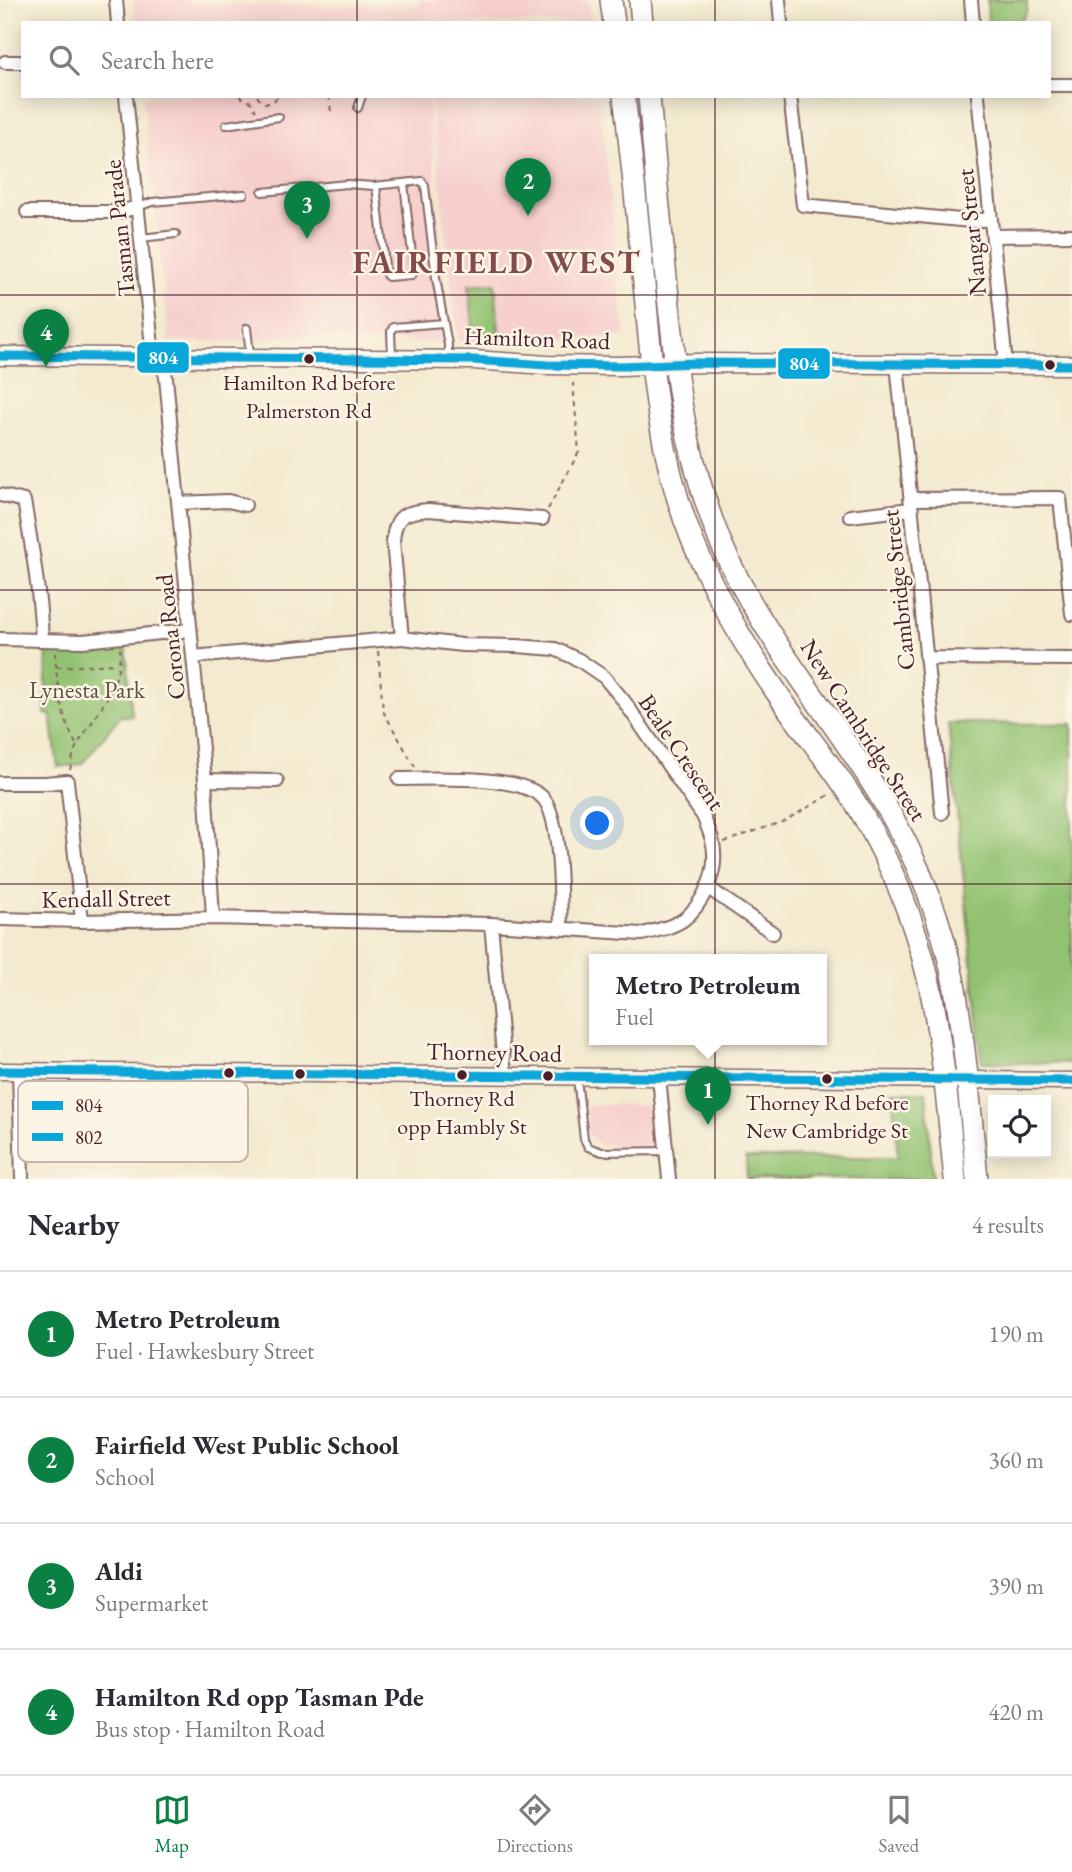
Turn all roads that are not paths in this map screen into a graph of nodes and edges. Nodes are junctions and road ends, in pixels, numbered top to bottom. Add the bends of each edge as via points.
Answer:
1 (116, 0) edge
2 (611, 0) edge
3 (640, 0) edge
4 (779, 0) edge
5 (971, 0) edge
6 (118, 21) edge
7 (614, 21) edge
8 (642, 21) edge
9 (781, 21) edge
10 (973, 21) edge
11 (5, 62) dead end
12 (21, 62) edge
13 (1051, 85) edge
14 (1072, 85) edge
15 (126, 98) edge
16 (361, 98) edge
17 (624, 98) edge
18 (649, 98) edge
19 (790, 98) edge
20 (978, 98) edge
21 (358, 108) dead end
22 (279, 117) dead end
23 (226, 125) dead end
24 (404, 183) junction
25 (376, 186) junction
26 (262, 192) dead end
27 (244, 194) dead end
28 (138, 207) junction
29 (27, 212) dead end
30 (991, 219) junction
31 (176, 234) dead end
32 (1072, 235) edge
33 (993, 236) junction
34 (141, 238) junction
35 (444, 323) junction
36 (247, 328) dead end
37 (0, 356) edge
38 (153, 356) junction
39 (250, 357) junction
40 (392, 359) junction
41 (448, 360) junction
42 (676, 363) junction
43 (897, 364) junction
44 (1006, 364) junction
45 (652, 365) junction
46 (1072, 365) edge
47 (0, 495) edge
48 (178, 503) junction
49 (911, 504) junction
50 (245, 505) dead end
51 (850, 516) dead end
52 (542, 519) road end
53 (1072, 614) edge
54 (190, 630) junction
55 (402, 638) junction
56 (0, 639) edge
57 (49, 640) junction
58 (193, 657) junction
59 (926, 658) junction
60 (1072, 659) edge
61 (399, 779) dead end
62 (205, 780) junction
63 (277, 780) dead end
64 (0, 783) edge
65 (942, 813) dead end
66 (707, 887) junction
67 (213, 918) junction
68 (0, 919) edge
69 (82, 921) junction
70 (491, 924) junction
71 (561, 929) junction
72 (773, 933) dead end
73 (0, 1071) edge
74 (19, 1071) junction
75 (505, 1075) junction
76 (577, 1076) junction
77 (659, 1077) junction
78 (944, 1079) junction
79 (967, 1079) junction
80 (19, 1081) edge
81 (1072, 1081) edge
82 (666, 1152) junction
83 (669, 1179) edge
84 (955, 1179) edge
85 (977, 1179) edge

1 - 6 street
2 - 7 highway
3 - 8 highway
4 - 9 street
5 - 10 street
11 - 12 street
13 - 14 street
15 - 28 street, Tasman Parade
16 - 21 lane
17 - 45 highway, New Cambridge Street
18 - 42 highway, New Cambridge Street
19 - 30 street via 803,205
20 - 30 street, Nangar Street
22 - 23 lane
24 - 25 lane
24 - 25 lane via 412,275 386,275
24 - 35 lane via 422,181 425,186
25 - 26 lane via 347,184
27 - 28 lane
28 - 29 street via 119,212
28 - 34 street, Tasman Parade
30 - 33 street, Nangar Street
31 - 34 lane
32 - 33 street
33 - 44 street, Nangar Street
34 - 38 street, Tasman Parade
35 - 40 lane via 393,327
35 - 41 lane
36 - 39 lane
37 - 38 main road, Hamilton Road
38 - 39 main road, Hamilton Road
38 - 48 street, Corona Road via 165,372
39 - 40 main road, Hamilton Road
40 - 41 main road, Hamilton Road
41 - 45 main road, Hamilton Road
42 - 43 main road, Hamilton Road
42 - 45 main road, Hamilton Road
42 - 79 highway, New Cambridge Street via 699,477 737,577 756,614 881,796 921,875 952,975
43 - 44 main road, Hamilton Road
43 - 49 street, Cambridge Street
44 - 46 main road, Hamilton Road
45 - 78 highway, New Cambridge Street via 673,479 710,580 759,666 861,812 906,906 928,979
47 - 57 street via 24,501
48 - 50 street
48 - 54 street, Corona Road
49 - 51 street
49 - 53 street via 1060,498
49 - 59 street, Cambridge Street
52 - 55 street via 428,510 401,516 394,526 393,541
54 - 57 street
54 - 58 street, Corona Road
55 - 58 street, Beale Crescent
55 - 66 street, Beale Crescent via 555,649 604,677 703,816 714,853
56 - 57 street
58 - 62 street, Corona Road
59 - 60 street
59 - 65 street, Cambridge Street
61 - 71 street via 520,785 543,798 558,851
62 - 63 street
62 - 67 street, Corona Road
64 - 69 street via 66,781
66 - 71 street, Beale Crescent via 683,920 662,929 642,934
66 - 72 street
67 - 69 street, Kendall Street
67 - 70 street, Beale Crescent
68 - 69 street, Kendall Street
70 - 71 street, Beale Crescent
70 - 75 street
73 - 74 street, Thorney Road
74 - 75 street, Thorney Road
74 - 80 street
75 - 76 street, Thorney Road
76 - 77 street, Thorney Road
76 - 82 lane via 588,1147 603,1152
77 - 78 street, Thorney Road
77 - 82 street
78 - 79 street, Thorney Road
78 - 84 highway, New Cambridge Street
79 - 81 street, Thorney Road
79 - 85 highway, New Cambridge Street
82 - 83 street

